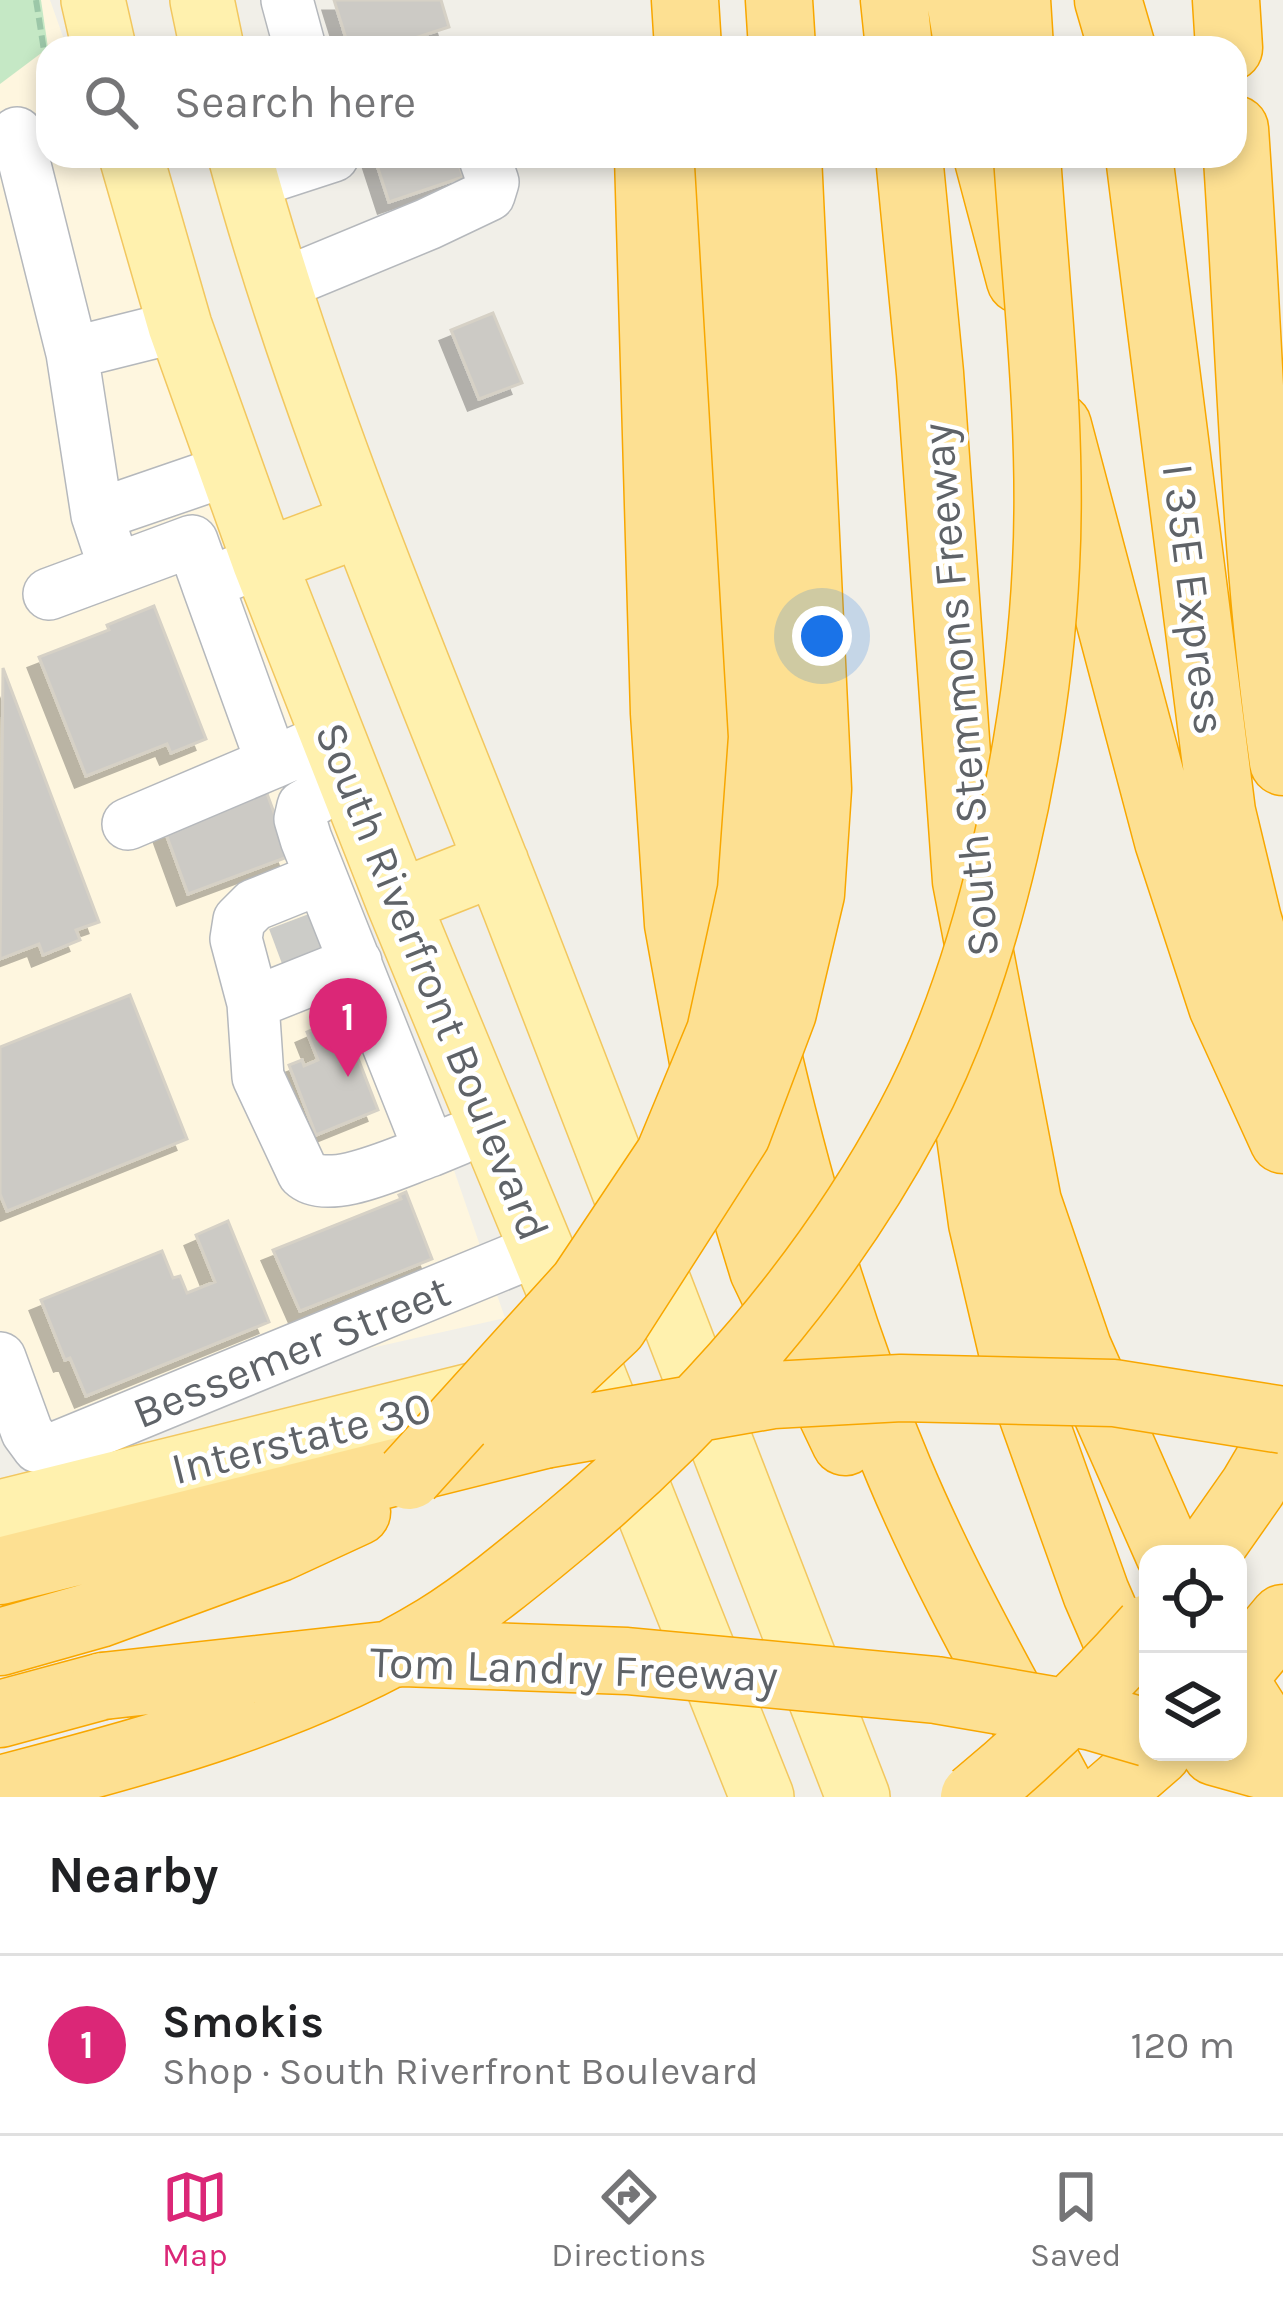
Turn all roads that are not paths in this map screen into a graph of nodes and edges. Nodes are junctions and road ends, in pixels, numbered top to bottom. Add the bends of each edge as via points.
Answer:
1 (93, 0) edge
2 (202, 0) edge
3 (287, 0) edge
4 (644, 0) edge
5 (686, 0) edge
6 (720, 0) edge
7 (779, 0) edge
8 (894, 0) edge
9 (960, 0) edge
10 (1017, 0) edge
11 (1108, 0) edge
12 (1125, 0) edge
13 (1226, 0) edge
14 (101, 36) edge
15 (210, 36) edge
16 (297, 36) edge
17 (645, 36) edge
18 (688, 36) edge
19 (722, 36) edge
20 (781, 36) edge
21 (898, 36) edge
22 (966, 36) edge
23 (1019, 36) edge
24 (1121, 36) edge
25 (1125, 36) edge
26 (1228, 36) edge
27 (22, 132) edge
28 (134, 168) edge
29 (489, 168) edge
30 (648, 168) edge
31 (695, 168) edge
32 (729, 168) edge
33 (789, 168) edge
34 (910, 168) edge
35 (990, 168) edge
36 (1028, 168) edge
37 (1141, 168) edge
38 (1237, 168) edge
39 (243, 170) edge
40 (278, 286) junction
41 (180, 326) junction
42 (72, 353) junction
43 (231, 469) junction
44 (97, 515) junction
45 (363, 524) junction
46 (115, 569) junction
47 (236, 572) junction
48 (49, 594) dead end
49 (342, 758) junction
50 (1283, 762) edge
51 (272, 763) junction
52 (128, 824) dead end
53 (497, 863) junction
54 (967, 880) junction
55 (398, 902) junction
56 (316, 930) junction
57 (253, 1003) junction
58 (1283, 1036) edge
59 (491, 1125) junction
60 (1283, 1141) edge
61 (430, 1151) junction
62 (542, 1248) junction
63 (0, 1358) edge
64 (592, 1371) junction
65 (1283, 1420) edge
66 (1283, 1436) edge
67 (409, 1476) junction
68 (4, 1531) edge
69 (753, 1531) junction
70 (1165, 1545) edge
71 (1212, 1545) edge
72 (938, 1556) junction
73 (1283, 1618) edge
74 (1139, 1637) edge
75 (0, 1642) edge
76 (1247, 1661) edge
77 (1139, 1692) edge
78 (1247, 1700) edge
79 (0, 1714) edge
80 (1139, 1731) edge
81 (1283, 1757) edge
82 (1148, 1761) edge
83 (1174, 1761) edge
84 (1246, 1761) edge
85 (1283, 1772) edge
86 (0, 1789) edge
87 (762, 1797) edge
88 (858, 1797) edge
89 (974, 1797) edge
90 (1065, 1797) edge
91 (1106, 1797) edge
92 (1193, 1797) edge

1 - 14 main road
2 - 15 main road
3 - 16 street
4 - 17 highway
5 - 18 highway
6 - 19 highway
7 - 20 highway
8 - 21 highway
9 - 22 highway
10 - 23 highway
11 - 24 highway
12 - 25 highway
13 - 26 highway
27 - 42 street
28 - 41 main road, South Riverfront Boulevard
29 - 40 street via 489,195
30 - 72 highway via 664,713 679,924 708,1089 763,1270 844,1440 902,1542
31 - 72 highway via 716,711 738,912 801,1195 840,1317
32 - 67 highway, bridge via 761,737 751,890 720,1032 669,1155 582,1285
33 - 67 highway, bridge via 818,788 811,894 783,1012 737,1134 614,1326 510,1424
34 - 54 highway, South Stemmons Freeway
35 - 60 highway via 1168,841 1222,1006
36 - 86 highway, bridge via 1046,566 1025,744 988,918 949,1027 910,1117 852,1212 673,1436 531,1559 435,1629 267,1708
37 - 58 highway, I 35E Express via 1222,812
38 - 50 highway via 1248,392
39 - 40 main road
40 - 45 main road
41 - 42 street
41 - 43 main road, South Riverfront Boulevard
42 - 44 street
43 - 44 street
43 - 47 main road, South Riverfront Boulevard
44 - 46 street
45 - 47 main road
45 - 53 main road
46 - 47 street via 192,541
46 - 48 street
47 - 49 main road, South Riverfront Boulevard
47 - 51 street
49 - 51 street
49 - 55 main road, South Riverfront Boulevard
49 - 56 street via 300,819
51 - 52 street
53 - 55 main road
53 - 69 main road
54 - 70 highway, South Stemmons Freeway via 1028,1202 1078,1348
54 - 77 highway via 950,977 982,1222 1024,1393
55 - 56 street
55 - 59 main road, South Riverfront Boulevard
56 - 57 street
56 - 57 street via 254,904 239,920 236,939
56 - 61 street
57 - 61 street via 258,1076 310,1179 357,1176
59 - 61 street
59 - 62 main road, South Riverfront Boulevard
62 - 63 street, Bessemer Street via 55,1448 38,1447 27,1432
62 - 64 main road, South Riverfront Boulevard
64 - 68 main road, Interstate 30 via 534,1379
64 - 69 main road via 648,1384
64 - 87 main road, South Riverfront Boulevard
65 - 68 highway, bridge via 1114,1393 920,1388 773,1395
66 - 71 highway
67 - 75 highway via 345,1519 279,1549
69 - 88 main road
72 - 90 highway
73 - 76 highway
74 - 89 highway, bridge
78 - 81 highway
79 - 80 highway, Tom Landry Freeway, bridge via 103,1686 403,1653 627,1661 936,1690
82 - 91 highway
83 - 92 highway
84 - 85 highway

